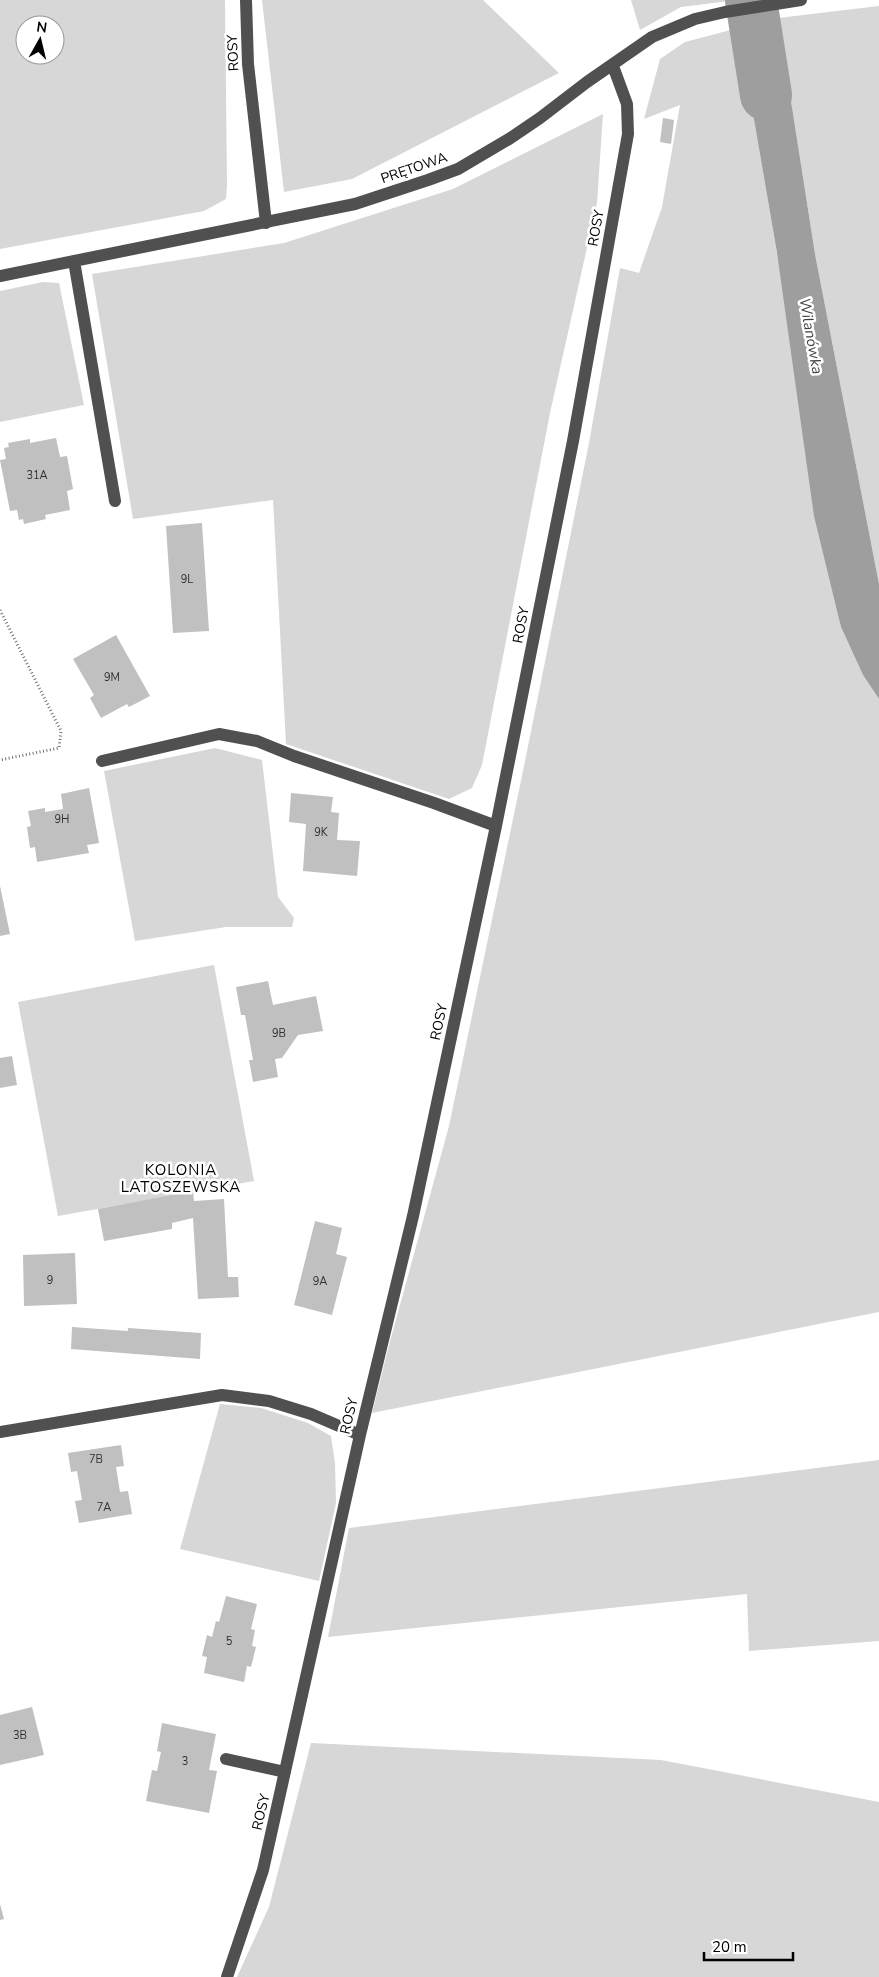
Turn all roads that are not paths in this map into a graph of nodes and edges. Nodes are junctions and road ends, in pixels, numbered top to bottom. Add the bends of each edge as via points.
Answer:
1 (246, 0) edge
2 (801, 0) edge
3 (613, 66) junction
4 (266, 223) junction
5 (74, 261) junction
6 (0, 276) edge
7 (115, 501) dead end
8 (102, 761) dead end
9 (496, 826) junction
10 (0, 1432) edge
11 (360, 1435) junction
12 (226, 1759) dead end
13 (286, 1772) junction
14 (227, 1977) edge

1 - 4 street, ROSY via 248,64
2 - 3 street, PRĘTOWA via 695,19 659,34
3 - 4 street, PRĘTOWA via 509,139 458,169 355,204
3 - 9 street, ROSY via 627,104 628,134 573,441
4 - 5 street, PRĘTOWA
5 - 6 street, PRĘTOWA
5 - 7 street
8 - 9 street via 220,734 257,740 294,756
9 - 11 street, ROSY via 413,1216
10 - 11 street via 222,1395 303,1411
11 - 13 street, ROSY
12 - 13 street
13 - 14 street, ROSY via 263,1870

